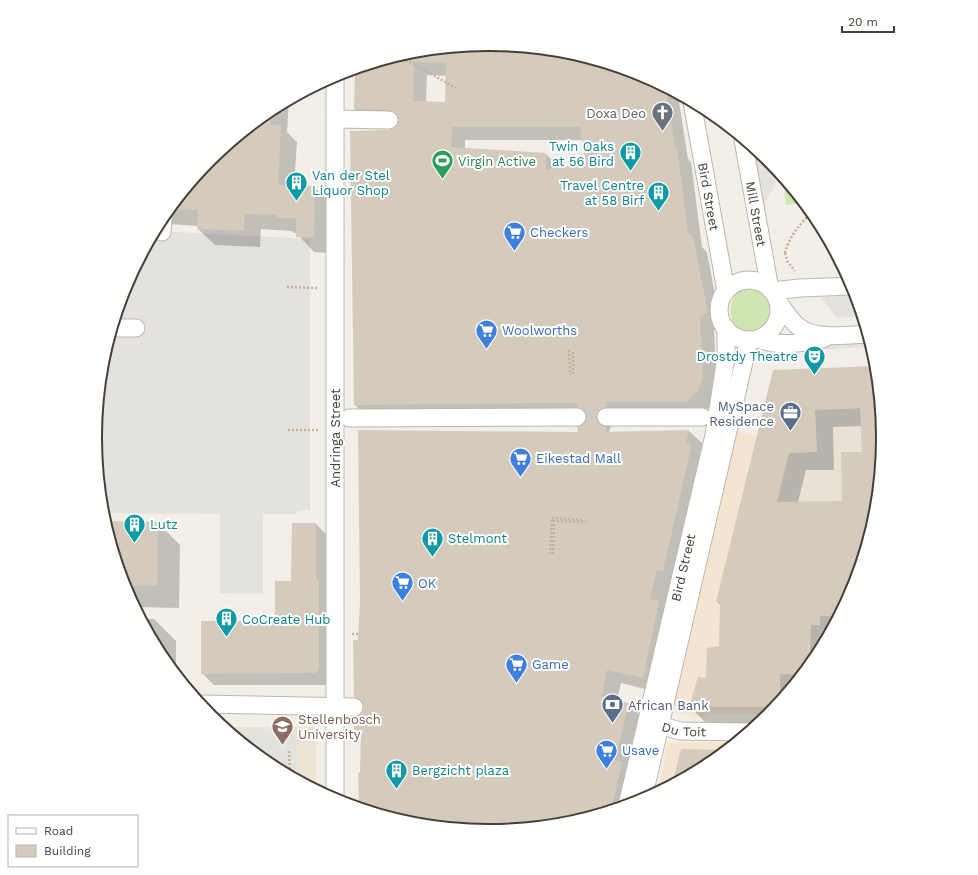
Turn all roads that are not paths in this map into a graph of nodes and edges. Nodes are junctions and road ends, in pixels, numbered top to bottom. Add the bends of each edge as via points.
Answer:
1 (335, 83) edge
2 (693, 110) edge
3 (335, 119) junction
4 (389, 120) dead end
5 (744, 147) edge
6 (844, 286) edge
7 (726, 291) junction
8 (773, 293) junction
9 (119, 328) edge
10 (136, 328) dead end
11 (726, 328) junction
12 (861, 334) edge
13 (835, 336) junction
14 (753, 339) junction
15 (577, 417) tunnel mouth
16 (702, 417) dead end
17 (349, 418) dead end
18 (606, 418) tunnel mouth
19 (209, 704) edge
20 (334, 706) junction
21 (354, 707) dead end
22 (653, 723) junction
23 (739, 732) edge
24 (644, 792) edge
25 (336, 793) edge
26 (629, 798) edge

1 - 3 street, Andringa Street
2 - 7 street, Bird Street
3 - 4 street
3 - 20 street, Andringa Street
5 - 8 street, Mill Street
6 - 8 street via 800,288
7 - 8 street via 733,285 750,280 759,282
7 - 11 street via 722,298 720,314
8 - 13 street via 800,328 815,334
8 - 14 street via 778,311 773,328
9 - 10 street
11 - 14 street via 740,338
11 - 22 street, Bird Street via 726,357 714,435 665,648
12 - 13 street
13 - 14 street via 783,343
14 - 22 street, Bird Street
15 - 17 street
16 - 18 street
19 - 20 street
20 - 21 street
20 - 25 street, Andringa Street
22 - 23 street, Du Toit via 680,731
22 - 24 street, Bird Street
22 - 26 street, Bird Street

